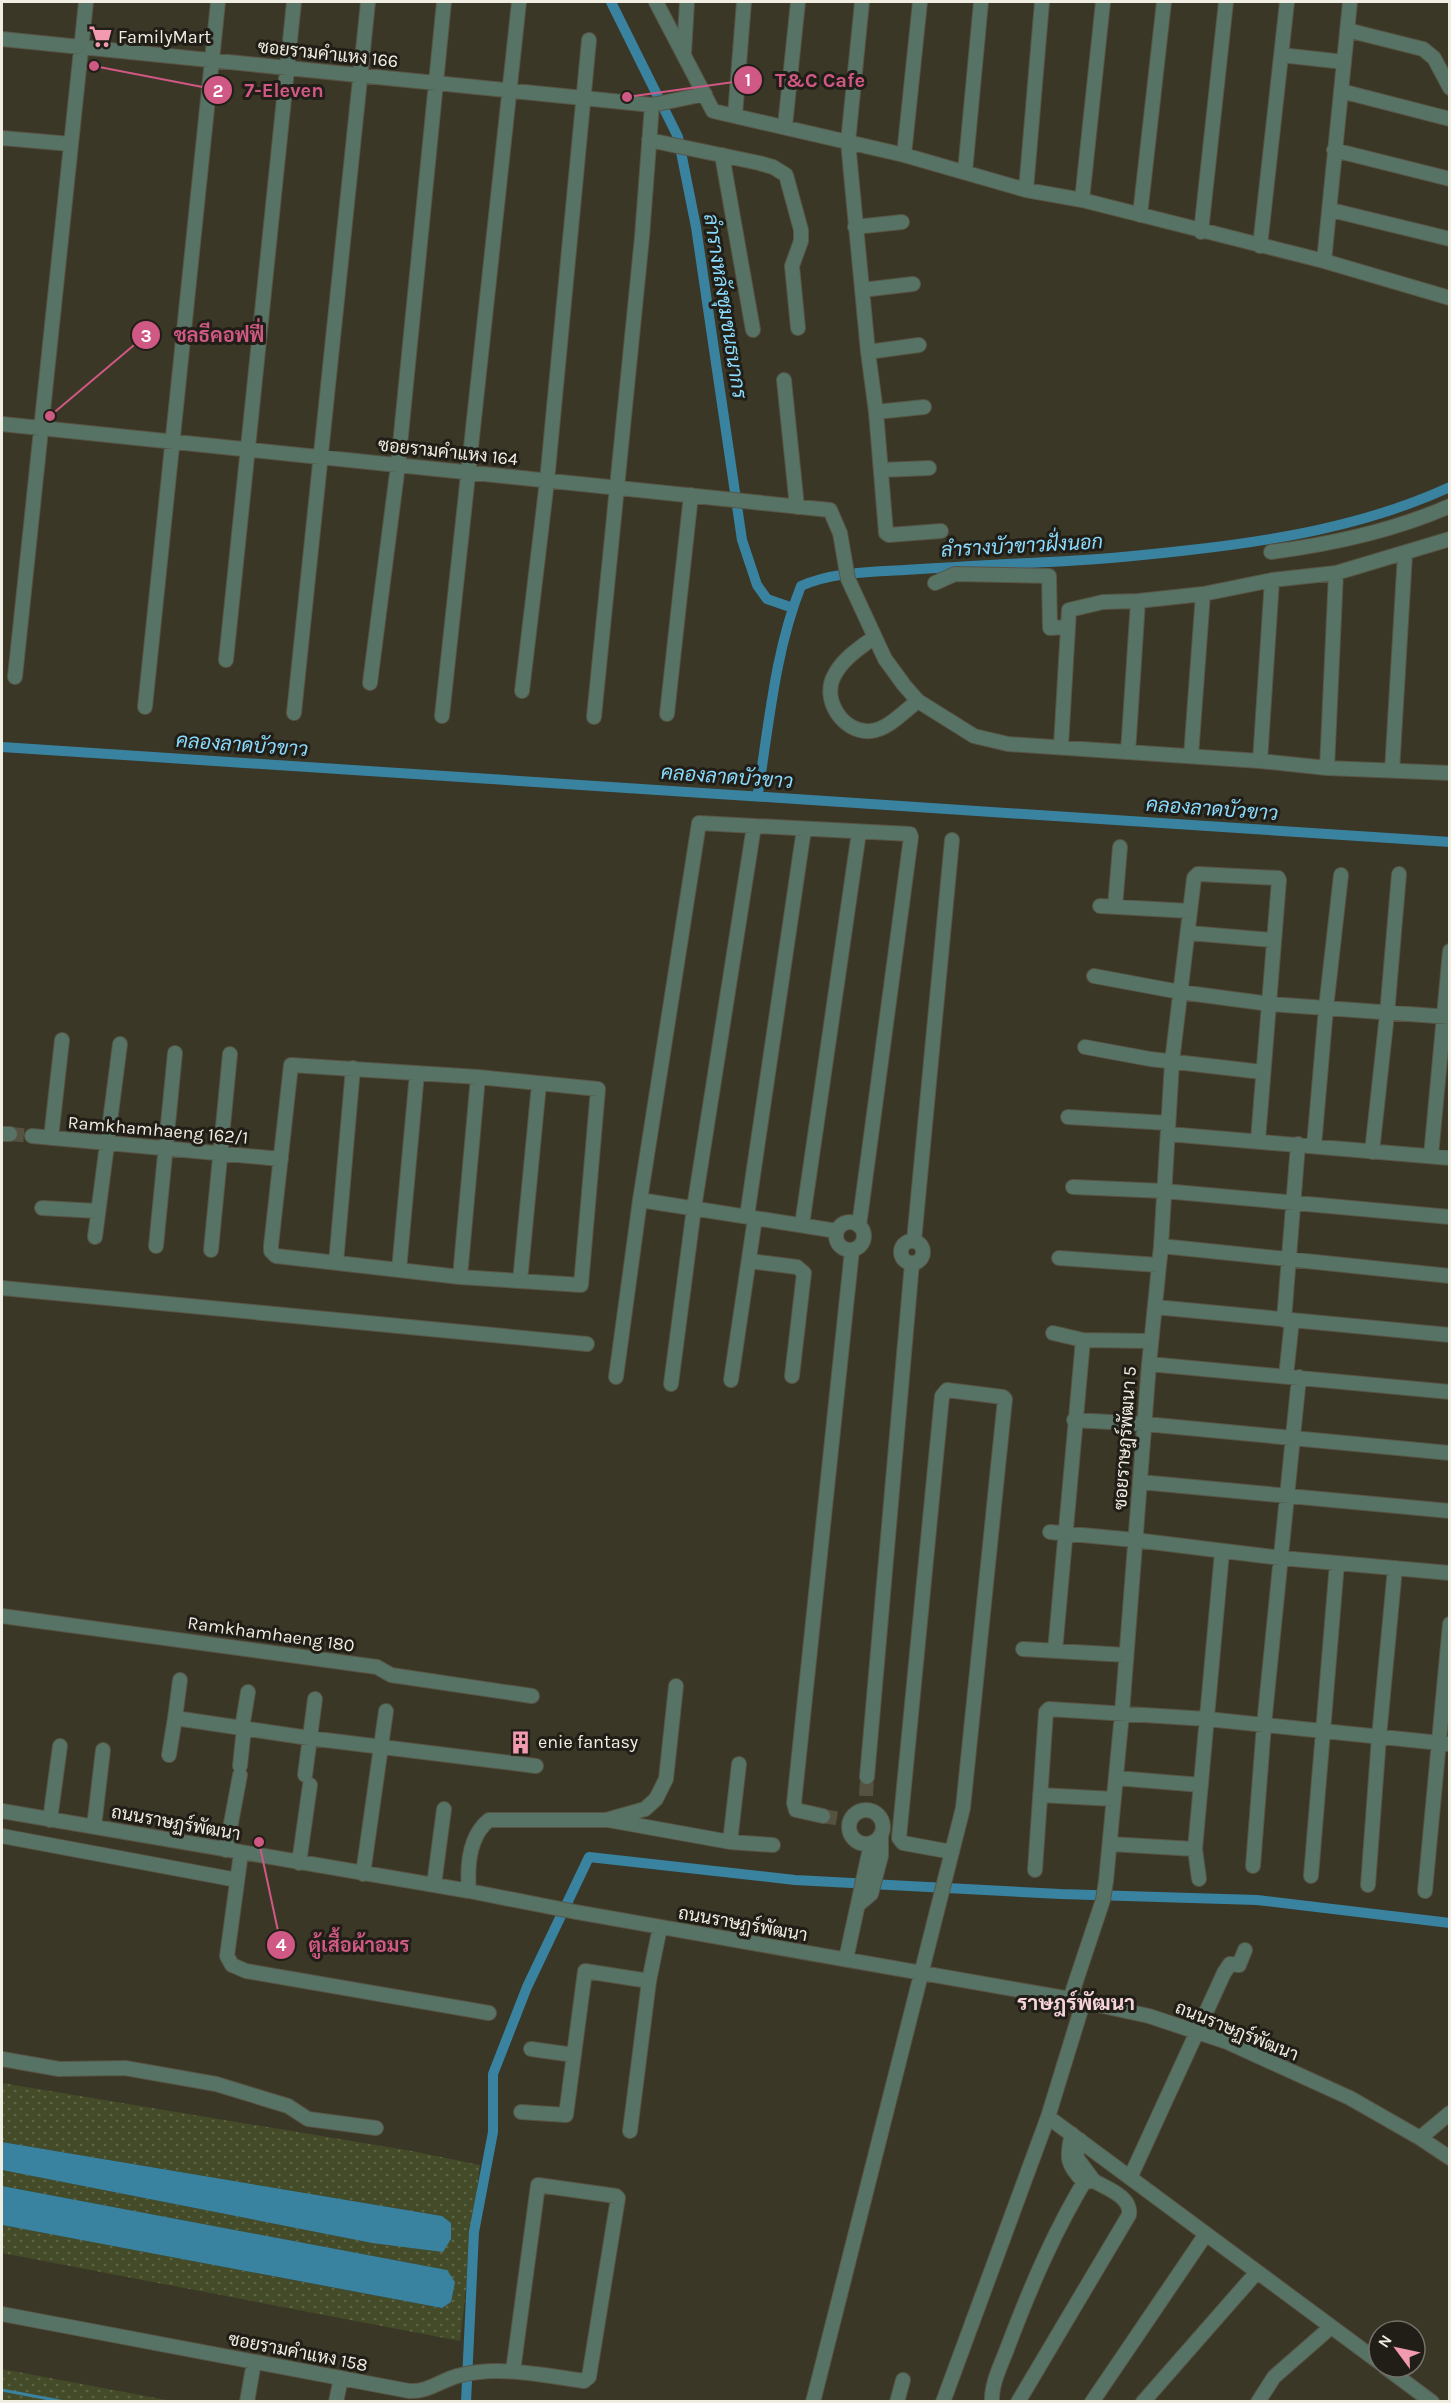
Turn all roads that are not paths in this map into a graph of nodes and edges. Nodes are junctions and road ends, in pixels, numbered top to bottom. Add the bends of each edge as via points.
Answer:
1 (86, 2) edge
2 (218, 2) edge
3 (294, 2) edge
4 (368, 2) edge
5 (444, 2) edge
6 (519, 2) edge
7 (656, 2) edge
8 (687, 2) edge
9 (744, 2) edge
10 (798, 2) edge
11 (862, 2) edge
12 (920, 2) edge
13 (981, 2) edge
14 (1042, 2) edge
15 (1103, 2) edge
16 (1164, 2) edge
17 (1226, 2) edge
18 (1287, 2) edge
19 (1350, 2) edge
20 (1347, 30) junction
21 (2, 39) edge
22 (589, 40) dead end
23 (81, 47) junction
24 (684, 55) junction
25 (1281, 55) junction
26 (212, 60) junction
27 (1344, 62) junction
28 (287, 68) junction
29 (360, 75) junction
30 (435, 82) junction
31 (1449, 88) edge
32 (510, 90) junction
33 (1341, 91) junction
34 (705, 94) junction
35 (583, 98) junction
36 (657, 104) junction
37 (735, 115) junction
38 (1449, 120) edge
39 (785, 126) junction
40 (2, 138) edge
41 (649, 140) junction
42 (848, 142) junction
43 (71, 144) junction
44 (1334, 150) junction
45 (722, 155) junction
46 (904, 155) junction
47 (965, 172) junction
48 (1449, 179) edge
49 (1026, 190) junction
50 (1082, 200) junction
51 (1331, 210) junction
52 (1140, 215) junction
53 (902, 222) dead end
54 (855, 227) junction
55 (1201, 232) junction
56 (1449, 239) edge
57 (1260, 246) junction
58 (1324, 261) junction
59 (913, 284) dead end
60 (862, 290) junction
61 (1449, 298) edge
62 (798, 328) dead end
63 (753, 330) dead end
64 (919, 345) dead end
65 (868, 352) junction
66 (784, 380) dead end
67 (924, 406) dead end
68 (876, 412) junction
69 (2, 424) edge
70 (42, 428) junction
71 (172, 441) junction
72 (247, 449) junction
73 (322, 457) junction
74 (398, 465) junction
75 (929, 468) dead end
76 (881, 470) junction
77 (469, 472) junction
78 (547, 481) junction
79 (618, 488) junction
80 (691, 495) junction
81 (1449, 506) edge
82 (797, 507) junction
83 (941, 531) dead end
84 (1449, 539) edge
85 (1271, 552) dead end
86 (1405, 554) junction
87 (1336, 573) junction
88 (1272, 580) junction
89 (935, 583) dead end
90 (1203, 594) junction
91 (1138, 601) junction
92 (1067, 627) junction
93 (874, 637) junction
94 (226, 660) dead end
95 (15, 677) dead end
96 (370, 682) dead end
97 (522, 691) dead end
98 (918, 701) junction
99 (145, 706) dead end
100 (294, 713) dead end
101 (667, 714) dead end
102 (442, 716) dead end
103 (594, 717) dead end
104 (1061, 746) junction
105 (1128, 752) junction
106 (1191, 756) junction
107 (1260, 761) junction
108 (1327, 768) junction
109 (1392, 771) junction
110 (1449, 773) edge
111 (754, 826) junction
112 (804, 829) junction
113 (859, 832) junction
114 (952, 840) dead end
115 (1120, 847) dead end
116 (1399, 874) dead end
117 (1341, 875) dead end
118 (1100, 906) dead end
119 (1115, 907) junction
120 (1190, 911) junction
121 (1189, 933) junction
122 (1273, 940) junction
123 (1449, 951) edge
124 (1094, 976) dead end
125 (1180, 992) junction
126 (1270, 1004) junction
127 (1326, 1008) junction
128 (1387, 1014) junction
129 (1447, 1017) edge
130 (62, 1040) dead end
131 (120, 1044) dead end
132 (1085, 1047) dead end
133 (175, 1053) dead end
134 (230, 1054) dead end
135 (1172, 1062) junction
136 (353, 1068) junction
137 (1262, 1072) junction
138 (417, 1073) junction
139 (478, 1077) junction
140 (540, 1084) junction
141 (1068, 1117) dead end
142 (1168, 1129) junction
143 (32, 1136) tunnel mouth
144 (51, 1138) junction
145 (1258, 1140) junction
146 (108, 1143) junction
147 (1298, 1144) junction
148 (1314, 1146) junction
149 (166, 1150) junction
150 (1372, 1152) junction
151 (220, 1153) junction
152 (1431, 1156) junction
153 (1449, 1158) edge
154 (281, 1159) junction
155 (1072, 1187) dead end
156 (1164, 1191) junction
157 (640, 1200) junction
158 (1293, 1203) junction
159 (42, 1208) dead end
160 (694, 1209) junction
161 (98, 1211) junction
162 (751, 1217) junction
163 (1449, 1217) edge
164 (802, 1225) junction
165 (859, 1226) junction
166 (837, 1231) junction
167 (95, 1237) dead end
168 (156, 1246) dead end
169 (1161, 1246) junction
170 (211, 1250) dead end
171 (852, 1250) junction
172 (1059, 1258) dead end
173 (1288, 1258) junction
174 (749, 1261) junction
175 (336, 1263) junction
176 (1158, 1265) junction
177 (399, 1270) junction
178 (1449, 1276) edge
179 (460, 1277) junction
180 (520, 1281) junction
181 (2, 1288) edge
182 (1155, 1308) junction
183 (1288, 1320) junction
184 (1053, 1333) dead end
185 (1449, 1335) edge
186 (1083, 1340) junction
187 (1151, 1341) junction
188 (587, 1344) dead end
189 (1149, 1364) junction
190 (616, 1377) dead end
191 (792, 1377) dead end
192 (1293, 1377) junction
193 (731, 1380) dead end
194 (671, 1384) dead end
195 (1449, 1392) edge
196 (1074, 1420) junction
197 (1145, 1424) junction
198 (1294, 1437) junction
199 (1449, 1453) edge
200 (1140, 1482) junction
201 (1287, 1496) junction
202 (1449, 1512) edge
203 (1057, 1533) junction
204 (1135, 1540) junction
205 (1222, 1552) junction
206 (1281, 1558) junction
207 (1337, 1563) junction
208 (1395, 1568) junction
209 (1449, 1573) edge
210 (2, 1616) edge
211 (1449, 1624) edge
212 (1023, 1649) dead end
213 (1055, 1651) junction
214 (1126, 1654) junction
215 (180, 1680) dead end
216 (676, 1686) dead end
217 (248, 1692) dead end
218 (532, 1696) dead end
219 (315, 1699) dead end
220 (386, 1711) dead end
221 (1122, 1713) junction
222 (175, 1718) junction
223 (1207, 1719) junction
224 (1264, 1725) junction
225 (243, 1728) junction
226 (1322, 1730) junction
227 (1379, 1737) junction
228 (309, 1738) junction
229 (1443, 1743) edge
230 (60, 1746) dead end
231 (381, 1747) junction
232 (104, 1750) dead end
233 (169, 1755) dead end
234 (739, 1764) dead end
235 (536, 1766) dead end
236 (867, 1777) tunnel mouth
237 (1116, 1778) junction
238 (1201, 1785) junction
239 (1040, 1795) junction
240 (1114, 1799) junction
241 (444, 1809) dead end
242 (2, 1811) edge
243 (823, 1816) tunnel mouth
244 (50, 1820) junction
245 (606, 1820) junction
246 (94, 1827) junction
247 (2, 1836) edge
248 (876, 1840) junction
249 (730, 1842) junction
250 (1110, 1844) junction
251 (773, 1845) dead end
252 (1195, 1849) junction
253 (226, 1850) junction
254 (952, 1852) junction
255 (242, 1853) junction
256 (299, 1863) junction
257 (1253, 1866) dead end
258 (1035, 1870) dead end
259 (363, 1874) junction
260 (1311, 1876) dead end
261 (1199, 1879) dead end
262 (237, 1880) junction
263 (434, 1885) junction
264 (1368, 1885) dead end
265 (469, 1891) junction
266 (1425, 1891) dead end
267 (660, 1927) junction
268 (1245, 1950) dead end
269 (846, 1959) junction
270 (920, 1973) junction
271 (649, 1981) junction
272 (1077, 2001) junction
273 (489, 2013) dead end
274 (1196, 2032) junction
275 (531, 2049) dead end
276 (573, 2055) junction
277 (2, 2059) edge
278 (521, 2112) dead end
279 (1449, 2113) edge
280 (1048, 2117) junction
281 (376, 2128) dead end
282 (630, 2131) dead end
283 (1076, 2137) junction
284 (1420, 2138) junction
285 (1449, 2158) edge
286 (1130, 2178) junction
287 (1089, 2179) junction
288 (1206, 2234) junction
289 (1257, 2272) junction
290 (2, 2314) edge
291 (1331, 2327) junction
292 (1367, 2353) edge
293 (254, 2362) junction
294 (513, 2371) junction
295 (341, 2378) junction
296 (1401, 2379) edge
297 (903, 2380) dead end
298 (421, 2397) edge
299 (1431, 2401) edge
300 (246, 2402) edge
301 (336, 2402) edge
302 (813, 2402) edge
303 (897, 2402) edge
304 (943, 2402) edge
305 (992, 2402) edge
306 (1018, 2402) edge
307 (1092, 2402) edge
308 (1143, 2402) edge
309 (1258, 2402) edge

1 - 23 street
2 - 26 street
3 - 28 street
4 - 29 street
5 - 30 street
6 - 32 street
7 - 24 street
8 - 24 street
9 - 37 street
10 - 39 street
11 - 42 street
12 - 46 street
13 - 47 street
14 - 49 street
15 - 50 street
16 - 52 street
17 - 55 street
18 - 25 street
19 - 20 street
20 - 27 street
20 - 31 street via 1423,49 1434,58
21 - 23 street, ซอยรามคำแหง 166
22 - 35 street
23 - 26 street, ซอยรามคำแหง 166
23 - 43 street
24 - 34 street
25 - 27 street
25 - 57 street
26 - 28 street, ซอยรามคำแหง 166
26 - 71 street
27 - 33 street
28 - 29 street, ซอยรามคำแหง 166
28 - 72 street
29 - 30 street, ซอยรามคำแหง 166
29 - 73 street
30 - 32 street, ซอยรามคำแหง 166
30 - 74 street
32 - 35 street, ซอยรามคำแหง 166
32 - 77 street
33 - 38 street
33 - 44 street
34 - 36 street, ซอยรามคำแหง 166
34 - 37 street via 713,111
35 - 36 street, ซอยรามคำแหง 166
35 - 78 street
36 - 41 street
37 - 39 street
39 - 42 street
40 - 43 street
41 - 45 street
41 - 79 street
42 - 46 street
42 - 54 street
43 - 70 street
44 - 48 street
44 - 51 street
45 - 62 street via 773,167 786,175 801,230 792,266
45 - 63 street
46 - 47 street
47 - 49 street
49 - 50 street
50 - 52 street
51 - 56 street
51 - 58 street
52 - 55 street
53 - 54 street
54 - 60 street
55 - 57 street
57 - 58 street
58 - 61 street
59 - 60 street
60 - 65 street
64 - 65 street
65 - 68 street
66 - 82 street
67 - 68 street
68 - 76 street
69 - 70 street, ซอยรามคำแหง 164
70 - 71 street, ซอยรามคำแหง 164
70 - 95 street
71 - 72 street, ซอยรามคำแหง 164
71 - 99 street
72 - 73 street, ซอยรามคำแหง 164
72 - 94 street
73 - 74 street, ซอยรามคำแหง 164
73 - 100 street
74 - 77 street, ซอยรามคำแหง 164
74 - 96 street
75 - 76 street
76 - 83 street via 887,535
77 - 78 street, ซอยรามคำแหง 164
77 - 102 street
78 - 79 street, ซอยรามคำแหง 164
78 - 97 street
79 - 80 street, ซอยรามคำแหง 164
79 - 103 street
80 - 82 street, ซอยรามคำแหง 164
80 - 101 street
81 - 85 street via 1417,520 1360,536
82 - 93 street, ซอยรามคำแหง 164 via 830,510 840,533 847,574
84 - 86 street
86 - 87 street
86 - 109 street
87 - 88 street
87 - 108 street
88 - 90 street
88 - 107 street
89 - 92 street via 956,574 1049,576 1050,628
90 - 91 street
90 - 106 street
91 - 92 street via 1103,602 1069,610
91 - 105 street
92 - 104 street
93 - 98 street
93 - 98 street via 844,660 832,679 831,701 840,718 856,729 871,731 887,726
98 - 104 street via 974,736 1008,744
104 - 105 street
105 - 106 street
106 - 107 street
107 - 108 street
108 - 109 street
109 - 110 street
111 - 112 street
111 - 157 street via 702,822 698,825
111 - 160 street
112 - 113 street
112 - 162 street
113 - 164 street
113 - 165 street via 911,837
114 - 236 street via 914,1241 901,1248 905,1261 912,1263
115 - 119 street
116 - 128 street
117 - 127 street
118 - 119 street
119 - 120 street
120 - 121 street, ซอยราษฎร์พัฒนา 5
120 - 122 street, ซอยราษฎร์พัฒนา 5 via 1195,875 1279,879
121 - 122 street
121 - 125 street, ซอยราษฎร์พัฒนา 5
122 - 126 street
123 - 129 street
124 - 125 street
125 - 126 street
125 - 135 street, ซอยราษฎร์พัฒนา 5
126 - 127 street
126 - 137 street
127 - 128 street
127 - 148 street
128 - 129 street
128 - 150 street
129 - 152 street
130 - 144 street
131 - 146 street
132 - 135 street
133 - 149 street
134 - 151 street
135 - 137 street
135 - 142 street, ซอยราษฎร์พัฒนา 5
136 - 138 street
136 - 154 street via 291,1065
136 - 175 street
137 - 145 street
138 - 139 street
138 - 177 street
139 - 140 street
139 - 179 street
140 - 180 street
140 - 180 street via 598,1089 581,1285
141 - 142 street
142 - 145 street
142 - 156 street, ซอยราษฎร์พัฒนา 5
143 - 144 street, Ramkhamhaeng 162/1
144 - 146 street, Ramkhamhaeng 162/1
145 - 147 street
146 - 149 street, Ramkhamhaeng 162/1
146 - 161 street
147 - 148 street
147 - 158 street
148 - 150 street
149 - 151 street, Ramkhamhaeng 162/1
149 - 168 street
150 - 152 street
151 - 154 street, Ramkhamhaeng 162/1
151 - 170 street
152 - 153 street
154 - 175 street via 271,1251 276,1256
155 - 156 street
156 - 158 street
156 - 169 street, ซอยราษฎร์พัฒนา 5
157 - 160 street
157 - 190 street
158 - 163 street
158 - 173 street
159 - 161 street
160 - 162 street
160 - 194 street
161 - 167 street
162 - 164 street
162 - 174 street
164 - 166 street
165 - 166 street via 851,1222 842,1224
165 - 171 street via 863,1239
166 - 171 street via 839,1245
169 - 173 street
169 - 176 street, ซอยราษฎร์พัฒนา 5
171 - 243 street via 794,1803 801,1813
172 - 176 street
173 - 178 street
173 - 183 street
174 - 191 street via 797,1266 804,1273
174 - 193 street
175 - 177 street
176 - 182 street, ซอยราษฎร์พัฒนา 5
177 - 179 street
179 - 180 street
181 - 188 street
182 - 183 street
182 - 187 street, ซอยราษฎร์พัฒนา 5
183 - 185 street
183 - 192 street
184 - 186 street
186 - 187 street
186 - 196 street
187 - 189 street, ซอยราษฎร์พัฒนา 5
189 - 192 street
189 - 197 street, ซอยราษฎร์พัฒนา 5
192 - 195 street
192 - 198 street
196 - 197 street
196 - 203 street
197 - 198 street
197 - 200 street, ซอยราษฎร์พัฒนา 5
198 - 199 street
198 - 201 street
200 - 201 street
200 - 204 street, ซอยราษฎร์พัฒนา 5
201 - 202 street
201 - 206 street
203 - 204 street
203 - 213 street
204 - 205 street
204 - 214 street, ซอยราษฎร์พัฒนา 5
205 - 206 street
205 - 223 street
206 - 207 street
206 - 224 street
207 - 208 street
207 - 226 street
208 - 209 street
208 - 227 street
210 - 218 street, Ramkhamhaeng 180 via 377,1667 391,1675
211 - 229 street
212 - 213 street
213 - 214 street
214 - 221 street, ซอยราษฎร์พัฒนา 5
215 - 222 street
216 - 245 street via 666,1779 645,1809
217 - 225 street
219 - 228 street
220 - 231 street
221 - 223 street
221 - 237 street, ซอยราษฎร์พัฒนา 5
221 - 239 street via 1047,1710
222 - 225 street
222 - 233 street
223 - 224 street
223 - 238 street
224 - 226 street
224 - 257 street
225 - 228 street
225 - 253 street
226 - 227 street
226 - 260 street
227 - 229 street
227 - 264 street
228 - 231 street
228 - 256 street
229 - 266 street
230 - 244 street
231 - 235 street
231 - 259 street
232 - 246 street
234 - 249 street
237 - 238 street
237 - 240 street, ซอยราษฎร์พัฒนา 5
238 - 252 street
239 - 240 street
239 - 258 street
240 - 250 street, ซอยราษฎร์พัฒนา 5
241 - 263 street
242 - 244 street, ถนนราษฏร์พัฒนา
244 - 246 street, ถนนราษฏร์พัฒนา
245 - 249 street
245 - 265 street via 489,1820 476,1836 467,1870
246 - 253 street, ถนนราษฏร์พัฒนา
247 - 262 street
248 - 248 street via 858,1843 845,1820 865,1803 883,1824
248 - 269 street via 881,1856 872,1867
249 - 251 street
250 - 252 street
250 - 272 street, ซอยราษฎร์พัฒนา 5 via 1103,1900
252 - 261 street
253 - 255 street, ถนนราษฏร์พัฒนา
254 - 254 street via 963,1808 1005,1400 947,1390 942,1396 899,1842
254 - 270 street
255 - 256 street, ถนนราษฏร์พัฒนา
255 - 262 street
256 - 259 street, ถนนราษฏร์พัฒนา
259 - 263 street, ถนนราษฏร์พัฒนา
262 - 273 street via 227,1956 232,1965 246,1971
263 - 265 street, ถนนราษฏร์พัฒนา
265 - 267 street, ถนนราษฏร์พัฒนา
267 - 269 street, ถนนราษฏร์พัฒนา
267 - 271 street
268 - 274 street via 1239,1965 1228,1965
269 - 270 street, ถนนราษฏร์พัฒนา
270 - 272 street, ถนนราษฏร์พัฒนา
270 - 302 street
271 - 276 street via 585,1971
271 - 282 street
272 - 274 street, ถนนราษฏร์พัฒนา via 1149,2016
272 - 280 street, ซอยราษฎร์พัฒนา 5
274 - 284 street, ถนนราษฏร์พัฒนา via 1227,2042 1350,2098
274 - 286 street
275 - 276 street
276 - 278 street via 565,2116
277 - 281 street via 59,2069 125,2068 216,2084 288,2106 308,2118
279 - 284 street
280 - 283 street
280 - 304 street, ซอยราษฎร์พัฒนา 5
283 - 286 street
283 - 287 street via 1068,2159 1070,2168
284 - 285 street, ถนนราษฏร์พัฒนา
286 - 288 street
287 - 305 street via 1061,2221 1036,2275 995,2381
287 - 306 street via 1126,2200 1130,2215
288 - 289 street
288 - 307 street
289 - 291 street
289 - 308 street
290 - 293 street, ซอยรามคำแหง 158
291 - 292 street
291 - 309 street via 1274,2377
293 - 295 street, ซอยรามคำแหง 158
293 - 300 street
294 - 294 street, ซอยรามคำแหง 158 via 536,2188 540,2184 616,2196 587,2380
294 - 298 street, ซอยรามคำแหง 158 via 457,2376
295 - 298 street, ซอยรามคำแหง 158
295 - 301 street
296 - 299 street
297 - 303 street

